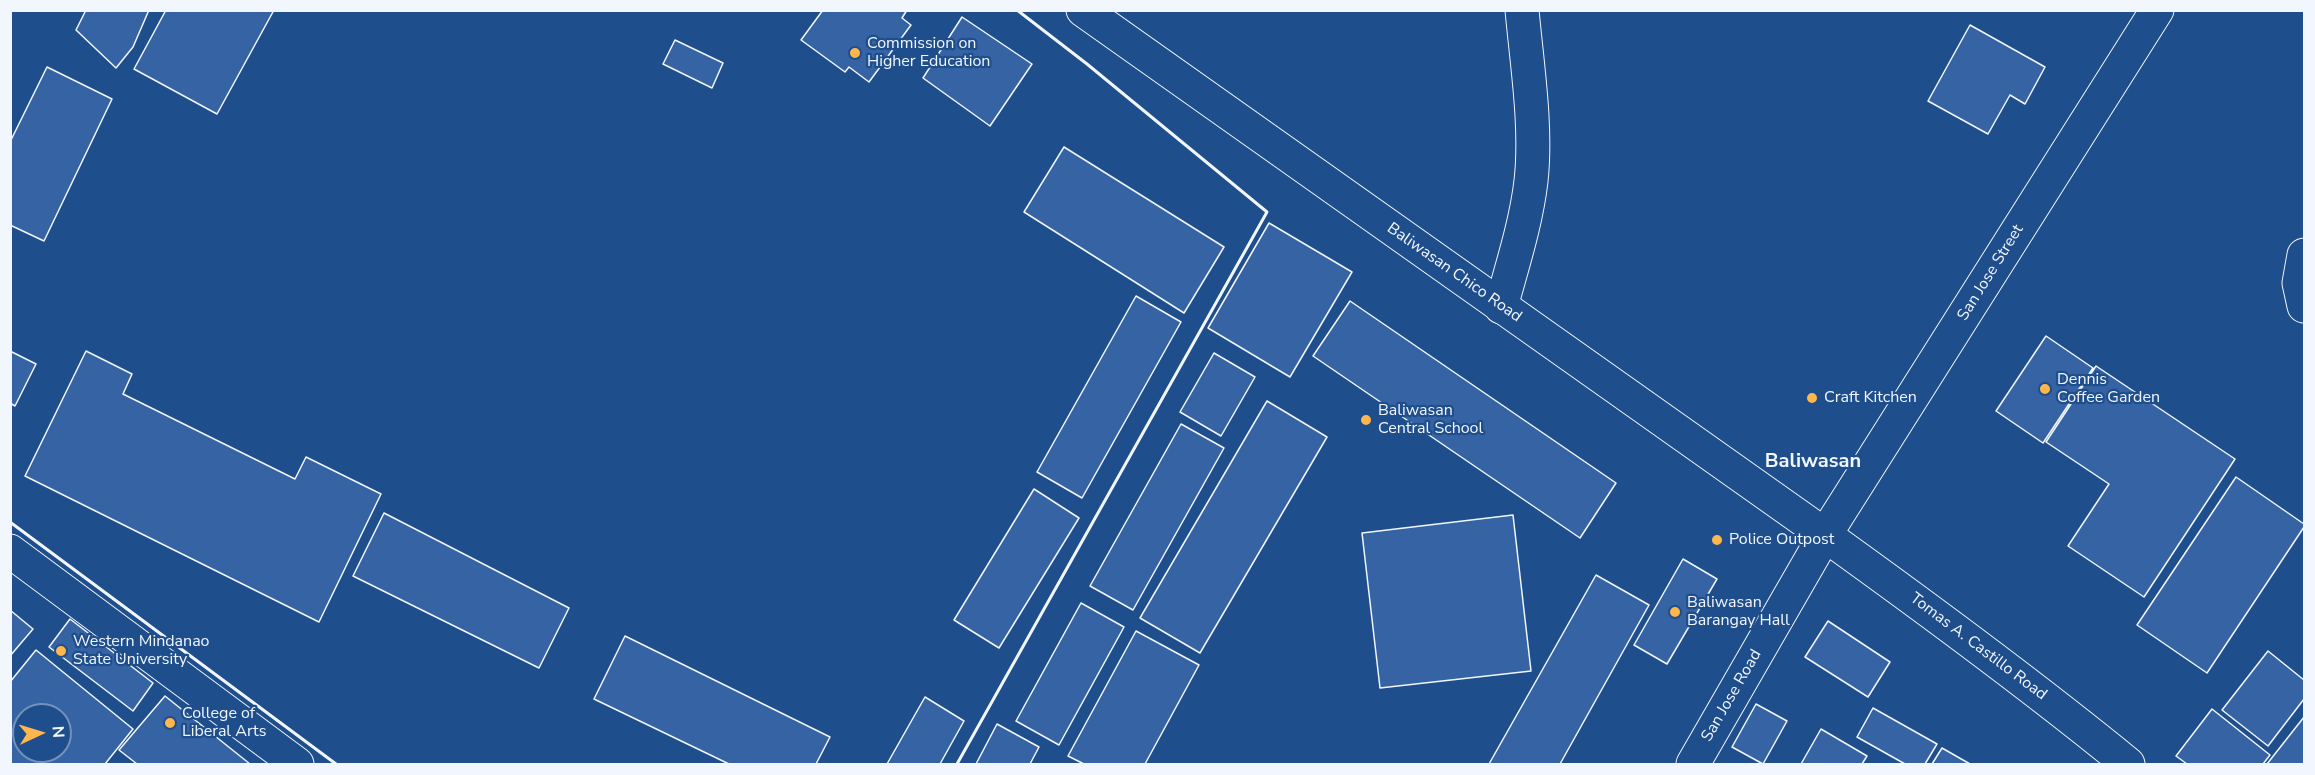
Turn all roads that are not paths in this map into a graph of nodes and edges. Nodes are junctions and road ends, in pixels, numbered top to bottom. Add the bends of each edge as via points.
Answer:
1 (1083, 10) edge
2 (1522, 10) edge
3 (2157, 10) edge
4 (2304, 255) edge
5 (2304, 306) edge
6 (1501, 307) junction
7 (1825, 535) junction
8 (10, 551) edge
9 (297, 765) edge
10 (1693, 765) edge
11 (2128, 765) edge

1 - 6 main road, Baliwasan Chico Road
2 - 6 main road via 1531,178 1528,205
3 - 7 main road, San Jose Street
4 - 5 main road via 2299,284
6 - 7 main road, Baliwasan Chico Road
7 - 10 main road, San Jose Road
7 - 11 main road, Tomas A. Castillo Road via 1944,620
8 - 9 main road

